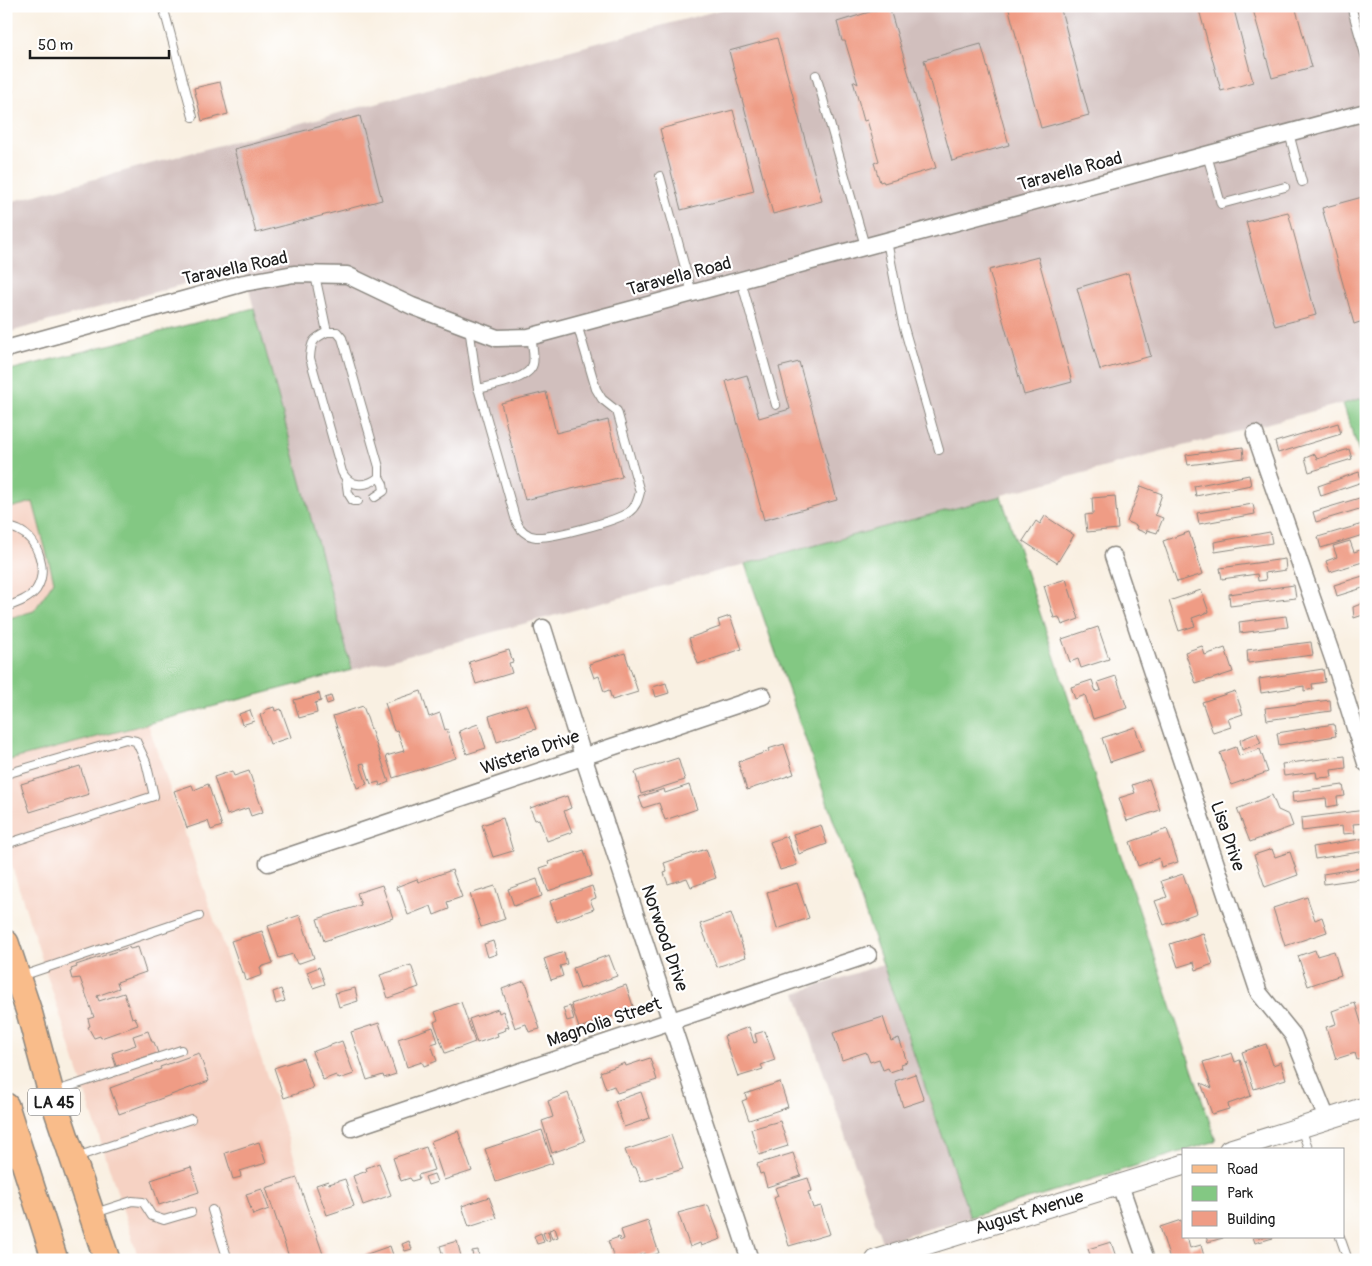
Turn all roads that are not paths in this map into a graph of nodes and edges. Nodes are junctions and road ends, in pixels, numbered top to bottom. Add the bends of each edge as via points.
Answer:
1 (163, 6) edge
2 (1351, 6) edge
3 (1365, 55) edge
4 (816, 75) dead end
5 (1366, 112) edge
6 (193, 117) dead end
7 (1289, 133) junction
8 (1207, 155) junction
9 (660, 176) dead end
10 (1302, 182) dead end
11 (1285, 187) dead end
12 (887, 241) junction
13 (865, 246) junction
14 (315, 275) junction
15 (741, 280) junction
16 (692, 293) junction
17 (576, 324) junction
18 (468, 327) junction
19 (327, 332) junction
20 (531, 336) junction
21 (6, 349) edge
22 (478, 389) junction
23 (776, 405) dead end
24 (1255, 434) dead end
25 (939, 450) dead end
26 (379, 477) junction
27 (346, 479) junction
28 (376, 497) dead end
29 (358, 501) dead end
30 (6, 527) edge
31 (1113, 556) dead end
32 (6, 607) edge
33 (542, 628) dead end
34 (763, 696) dead end
35 (582, 756) junction
36 (1366, 763) edge
37 (6, 774) edge
38 (6, 844) edge
39 (268, 863) dead end
40 (199, 916) dead end
41 (6, 944) edge
42 (868, 955) dead end
43 (17, 978) junction
44 (672, 1021) junction
45 (181, 1050) dead end
46 (51, 1093) junction
47 (6, 1106) edge
48 (1366, 1107) edge
49 (191, 1119) dead end
50 (1327, 1119) junction
51 (1300, 1127) junction
52 (352, 1128) dead end
53 (1235, 1148) edge
54 (1308, 1148) edge
55 (72, 1158) junction
56 (1182, 1164) edge
57 (1120, 1185) junction
58 (212, 1210) dead end
59 (191, 1212) dead end
60 (91, 1214) junction
61 (1340, 1238) edge
62 (55, 1260) edge
63 (107, 1260) edge
64 (228, 1260) edge
65 (750, 1260) edge
66 (876, 1260) edge
67 (1146, 1260) edge
68 (1348, 1260) edge

1 - 6 lane
2 - 3 lane
4 - 13 lane
5 - 7 street, Taravella Road
7 - 8 street, Taravella Road
7 - 10 lane
8 - 11 lane via 1221,204
8 - 12 street, Taravella Road
9 - 16 lane
12 - 13 street, Taravella Road
12 - 25 lane via 903,324
13 - 15 street, Taravella Road
14 - 18 street, Taravella Road via 347,275 412,306
14 - 19 lane
14 - 21 street, Taravella Road via 294,274 244,283
15 - 16 street, Taravella Road
15 - 23 lane
16 - 17 street, Taravella Road
17 - 20 street, Taravella Road
17 - 22 lane via 596,389 602,399 617,411 624,431 640,492 638,503 629,512 575,531 536,537 521,530
18 - 20 street, Taravella Road via 497,338
18 - 22 lane
19 - 26 lane via 337,332 342,338 379,467
19 - 27 lane via 315,338 310,358
20 - 22 lane via 534,354 530,371 520,378
24 - 36 street
26 - 27 lane via 361,485
26 - 28 lane via 384,491
27 - 29 lane via 350,498
30 - 32 lane via 18,530 38,549 42,577 36,590 26,599
31 - 50 street, Lisa Drive via 1260,993 1293,1035
33 - 35 street, Norwood Drive
34 - 35 street, Wisteria Drive
35 - 39 street, Wisteria Drive
35 - 44 street, Norwood Drive
37 - 38 lane via 126,739 136,741 146,762 154,796
40 - 43 lane
41 - 43 main road, LA 45
42 - 44 street, Magnolia Street
43 - 46 main road, LA 45
44 - 52 street, Magnolia Street
44 - 65 street, Norwood Drive
45 - 46 lane
46 - 55 main road, LA 45
47 - 62 main road, LA 45
48 - 50 street
49 - 55 lane
50 - 51 street
51 - 53 street
51 - 54 lane
55 - 60 main road, LA 45
56 - 57 street, August Avenue
57 - 66 street, August Avenue
57 - 67 street
58 - 64 lane
59 - 60 lane via 164,1220 152,1216 143,1202 132,1201
60 - 63 main road, LA 45
61 - 68 lane

